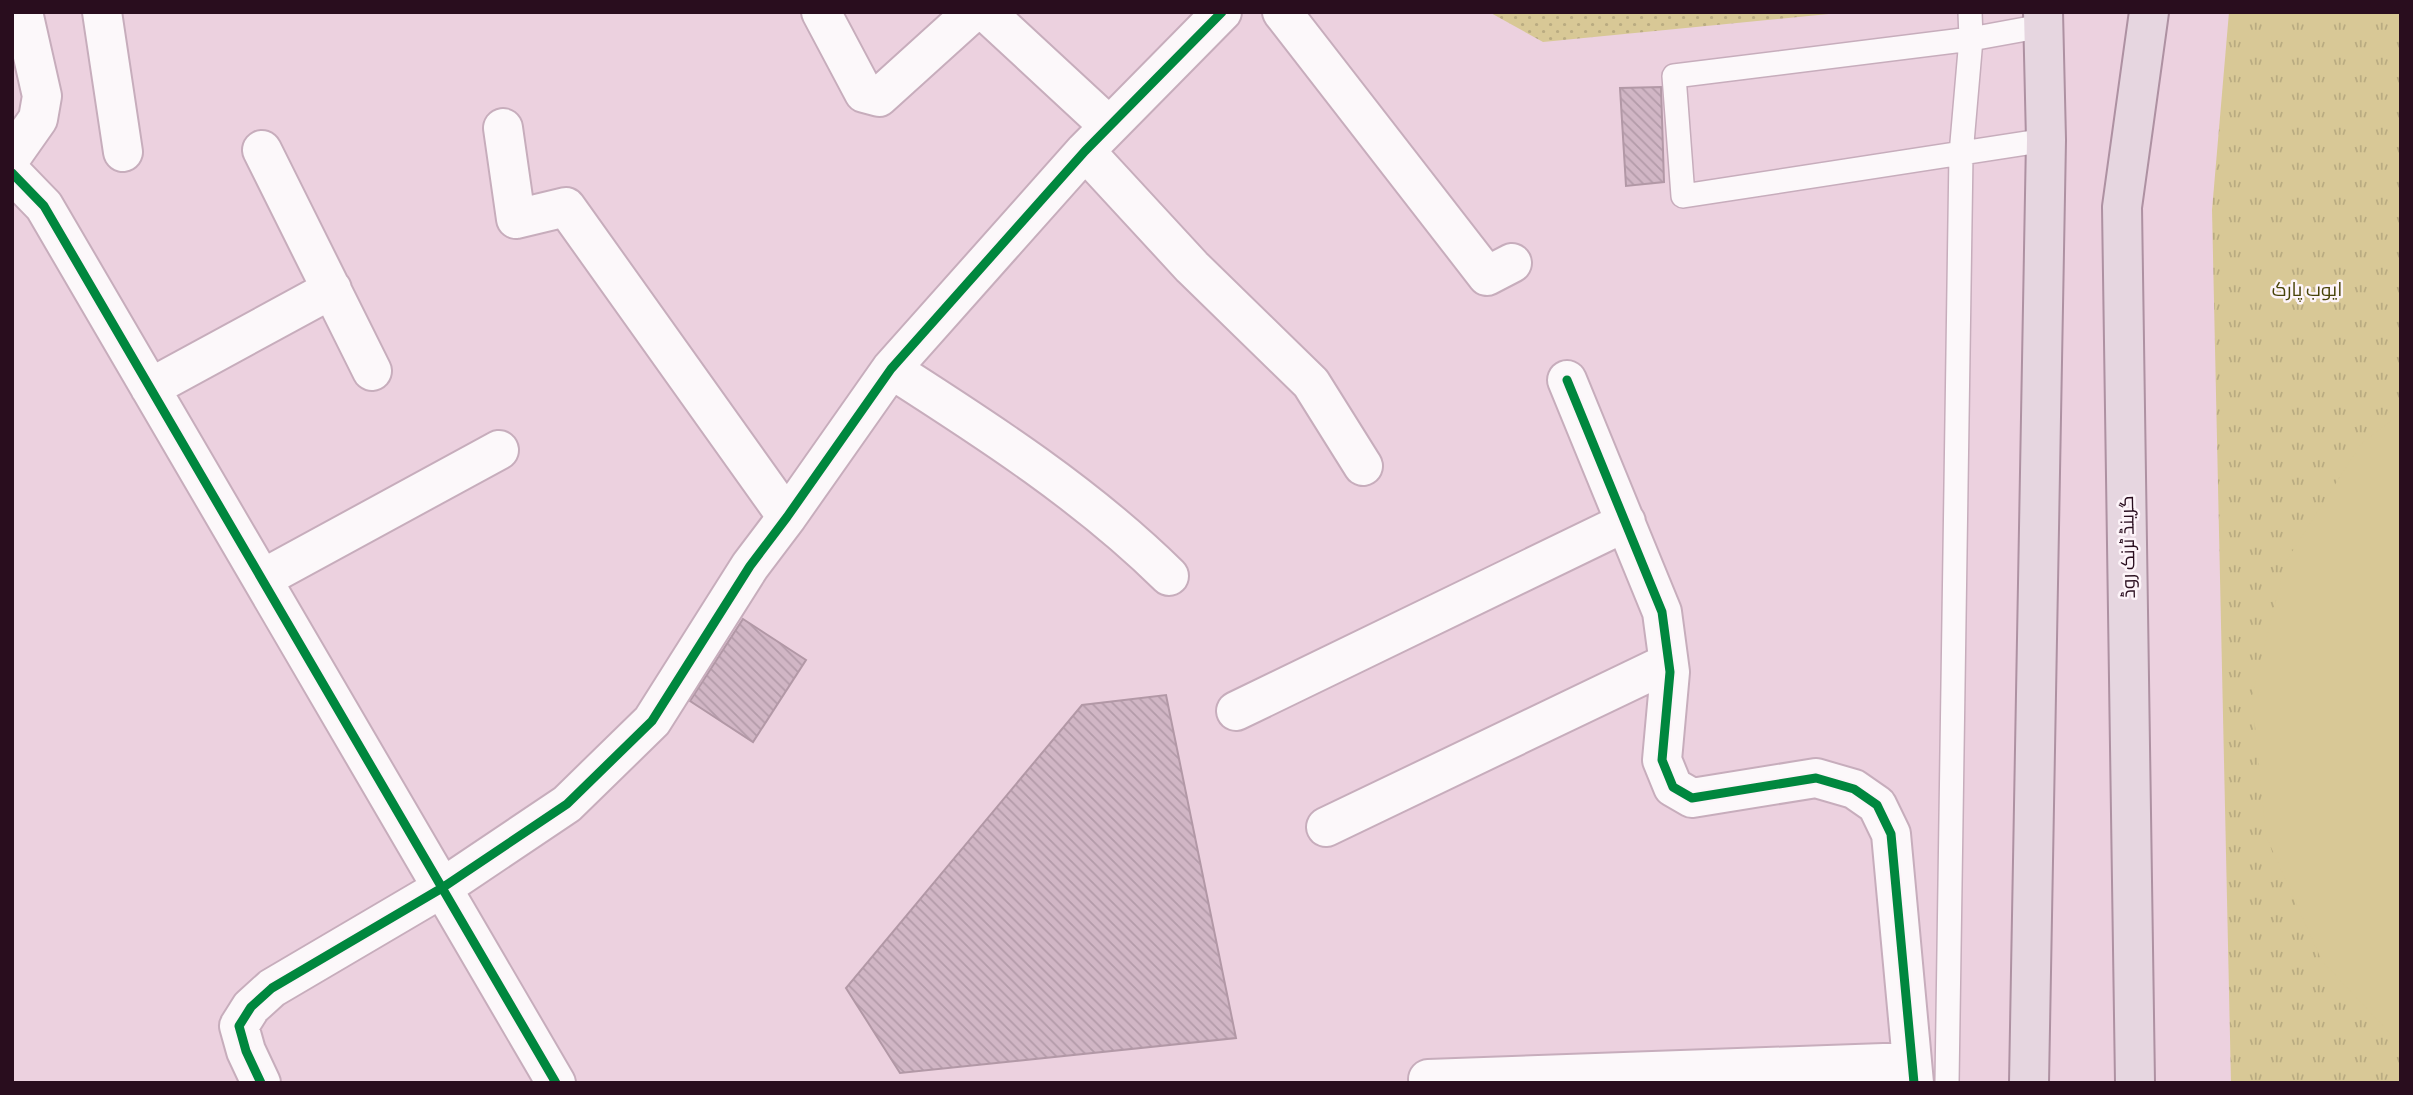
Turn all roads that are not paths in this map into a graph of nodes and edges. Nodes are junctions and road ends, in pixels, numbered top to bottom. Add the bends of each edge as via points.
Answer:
1 (23, 12) edge
2 (102, 12) edge
3 (821, 12) edge
4 (973, 12) edge
5 (986, 12) edge
6 (1222, 12) edge
7 (1282, 12) edge
8 (1970, 12) edge
9 (2149, 12) edge
10 (2042, 19) edge
11 (1971, 39) junction
12 (503, 128) dead end
13 (1097, 139) junction
14 (2046, 140) junction
15 (262, 150) dead end
16 (123, 152) dead end
17 (1961, 154) junction
18 (12, 156) edge
19 (12, 173) edge
20 (1512, 263) dead end
21 (332, 289) junction
22 (891, 369) junction
23 (372, 371) dead end
24 (1567, 380) dead end
25 (150, 388) junction
26 (499, 450) dead end
27 (1363, 466) dead end
28 (788, 517) junction
29 (1626, 522) junction
30 (1169, 576) dead end
31 (262, 579) junction
32 (1668, 663) junction
33 (1236, 711) dead end
34 (1326, 827) dead end
35 (442, 888) junction
36 (1912, 1072) edge
37 (1427, 1079) dead end
38 (261, 1083) edge
39 (555, 1083) edge
40 (1947, 1083) edge
41 (2029, 1083) edge
42 (2135, 1083) edge

1 - 18 street via 43,96 38,118
2 - 16 street
3 - 4 street via 864,93 879,97
5 - 13 street
6 - 13 street
7 - 20 street via 1487,276
8 - 11 lane
9 - 42 highway, گرینڈ ٹرنک روڈ via 2122,207
10 - 11 lane
10 - 14 highway
11 - 17 lane
11 - 17 lane via 1674,76 1683,196
12 - 28 street via 516,219 566,207
13 - 22 street
13 - 27 street via 1192,267 1311,383
14 - 17 lane
14 - 41 highway
15 - 21 street
17 - 40 lane
19 - 25 street via 44,206
21 - 23 street
21 - 25 street
22 - 28 street
22 - 30 street via 986,430 1075,496 1130,537
24 - 29 street
25 - 31 street
26 - 31 street
28 - 35 street via 750,566 652,721 567,804
29 - 32 street via 1662,612
29 - 33 street
31 - 35 street
32 - 34 street
32 - 36 street via 1662,760 1672,786 1692,798 1815,778 1854,789 1877,805 1891,834
35 - 38 street via 272,988 251,1007 239,1026
35 - 39 street
36 - 37 street

